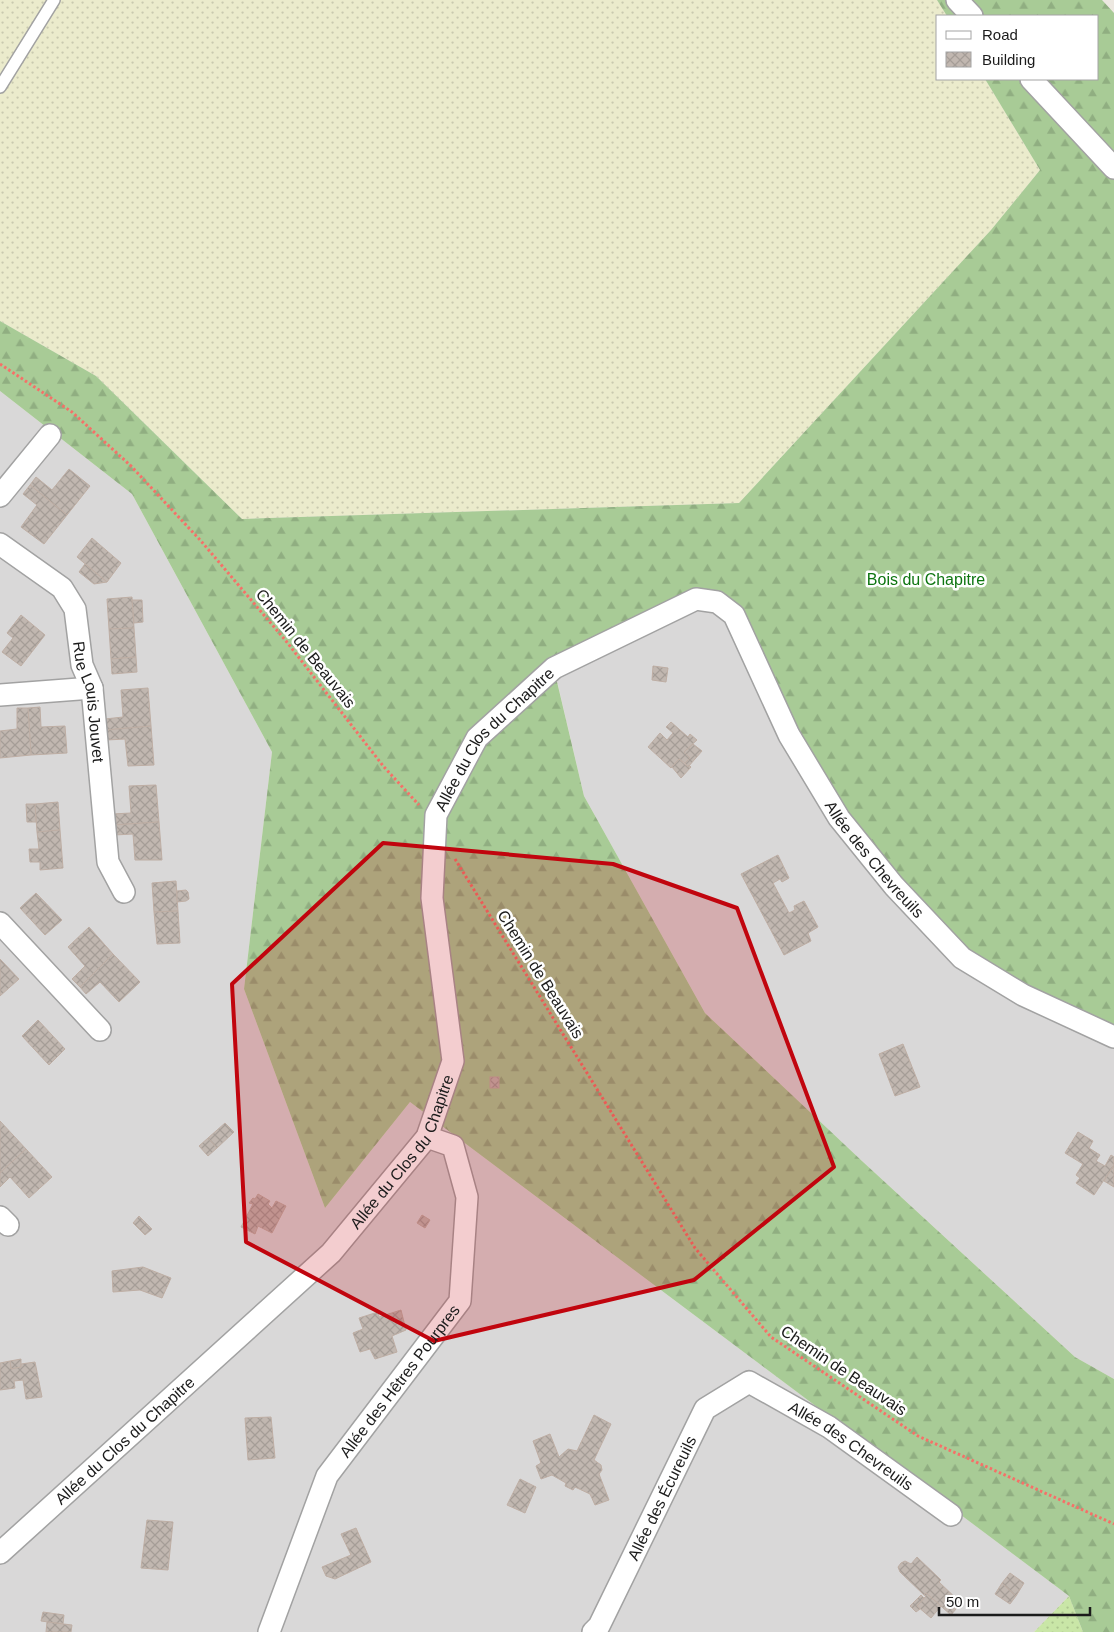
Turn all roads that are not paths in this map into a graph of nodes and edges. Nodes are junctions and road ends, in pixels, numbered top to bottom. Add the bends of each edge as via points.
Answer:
1 (54, 0) edge
2 (957, 0) edge
3 (971, 15) edge
4 (1032, 80) edge
5 (0, 86) edge
6 (1114, 168) edge
7 (50, 436) dead end
8 (0, 496) edge
9 (0, 544) edge
10 (717, 602) joint
11 (92, 688) junction
12 (0, 695) edge
13 (124, 892) dead end
14 (0, 924) edge
15 (100, 1030) dead end
16 (1114, 1037) edge
17 (427, 1137) junction
18 (749, 1382) joint
19 (951, 1515) dead end
20 (0, 1553) edge
21 (269, 1632) edge
22 (593, 1632) edge

1 - 5 lane
2 - 3 street
4 - 6 street
7 - 8 street
9 - 11 street, Rue Louis Jouvet via 62,588 75,609 82,664
10 - 16 street, Allée des Chevreuils via 734,616 789,735 839,818 894,886 962,958 1024,995
10 - 17 street, Allée du Clos du Chapitre via 696,599 554,668 476,738 436,815 432,898 453,1061
11 - 12 street
11 - 13 street, Rue Louis Jouvet via 108,862
14 - 15 street
17 - 20 street, Allée du Clos du Chapitre via 331,1253
17 - 21 street, Allée des Hêtres Pourpres via 454,1146 467,1197 460,1301 327,1476
18 - 19 street, Allée des Chevreuils via 828,1427
18 - 22 street, Allée des Écureuils via 704,1409 599,1626

